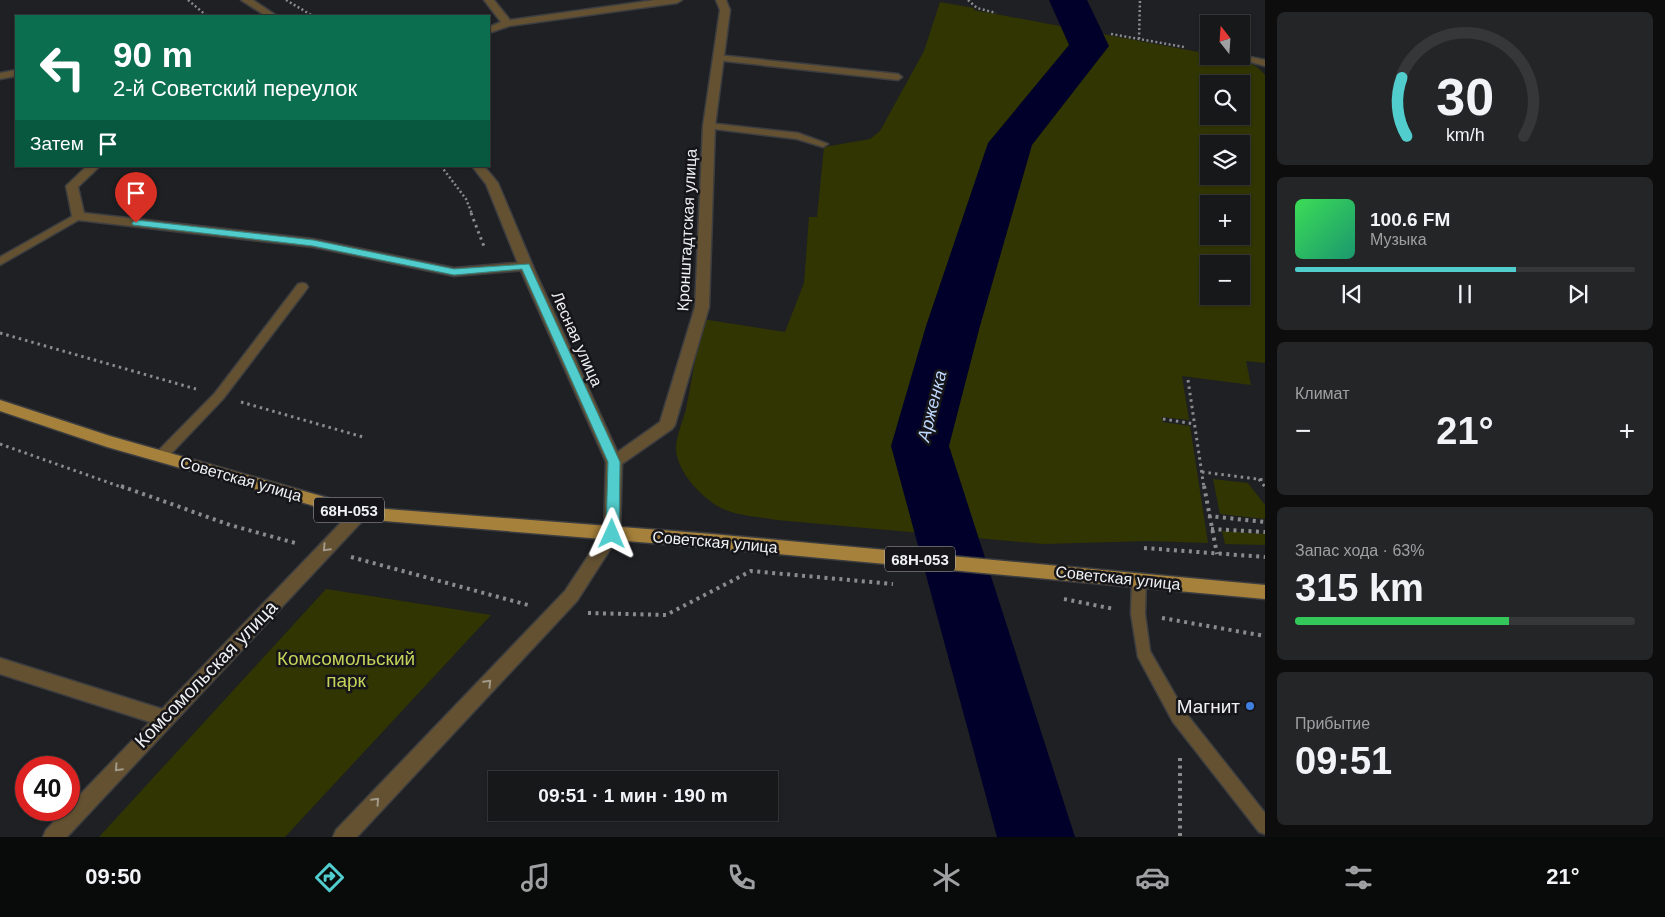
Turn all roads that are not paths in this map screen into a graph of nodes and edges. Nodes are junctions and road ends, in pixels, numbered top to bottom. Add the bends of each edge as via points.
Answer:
1 (246, 0) edge
2 (489, 0) edge
3 (677, 0) edge
4 (721, 0) edge
5 (270, 15) edge
6 (507, 23) junction
7 (490, 30) edge
8 (718, 58) junction
9 (1250, 59) edge
10 (1265, 62) edge
11 (15, 73) edge
12 (0, 76) edge
13 (898, 77) dead end
14 (709, 126) junction
15 (823, 144) dead end
16 (93, 167) edge
17 (479, 167) edge
18 (78, 216) junction
19 (0, 262) edge
20 (526, 266) junction
21 (302, 287) dead end
22 (0, 404) edge
23 (161, 456) junction
24 (614, 462) junction
25 (360, 513) junction
26 (612, 534) junction
27 (1133, 579) junction
28 (1265, 592) edge
29 (0, 666) edge
30 (164, 718) junction
31 (1265, 826) edge
32 (54, 837) edge
33 (343, 837) edge

1 - 5 street
2 - 6 street
3 - 6 street
4 - 8 street, Кронштадтская улица via 725,10
6 - 7 street
8 - 13 lane
8 - 14 street, Кронштадтская улица
9 - 10 lane
11 - 12 street
14 - 15 lane via 798,136
14 - 24 street, Кронштадтская улица via 702,307 666,425
16 - 18 street via 72,186
17 - 20 street, Лесная улица via 492,183
18 - 19 lane
18 - 20 street via 313,243 454,272
20 - 24 street, Лесная улица
21 - 23 lane via 219,396
22 - 23 main road, Советская улица / 68Н-053
23 - 25 main road, Советская улица / 68Н-053
24 - 26 street, Лесная улица
25 - 26 main road, Советская улица / 68Н-053
25 -> 30 street, Комсомольская улица
26 - 27 main road, Советская улица / 68Н-053
33 -> 26 street via 571,596
27 - 28 main road, Советская улица / 68Н-053
27 - 31 lane via 1143,652 1179,717
29 - 30 street
30 -> 32 street, Комсомольская улица

